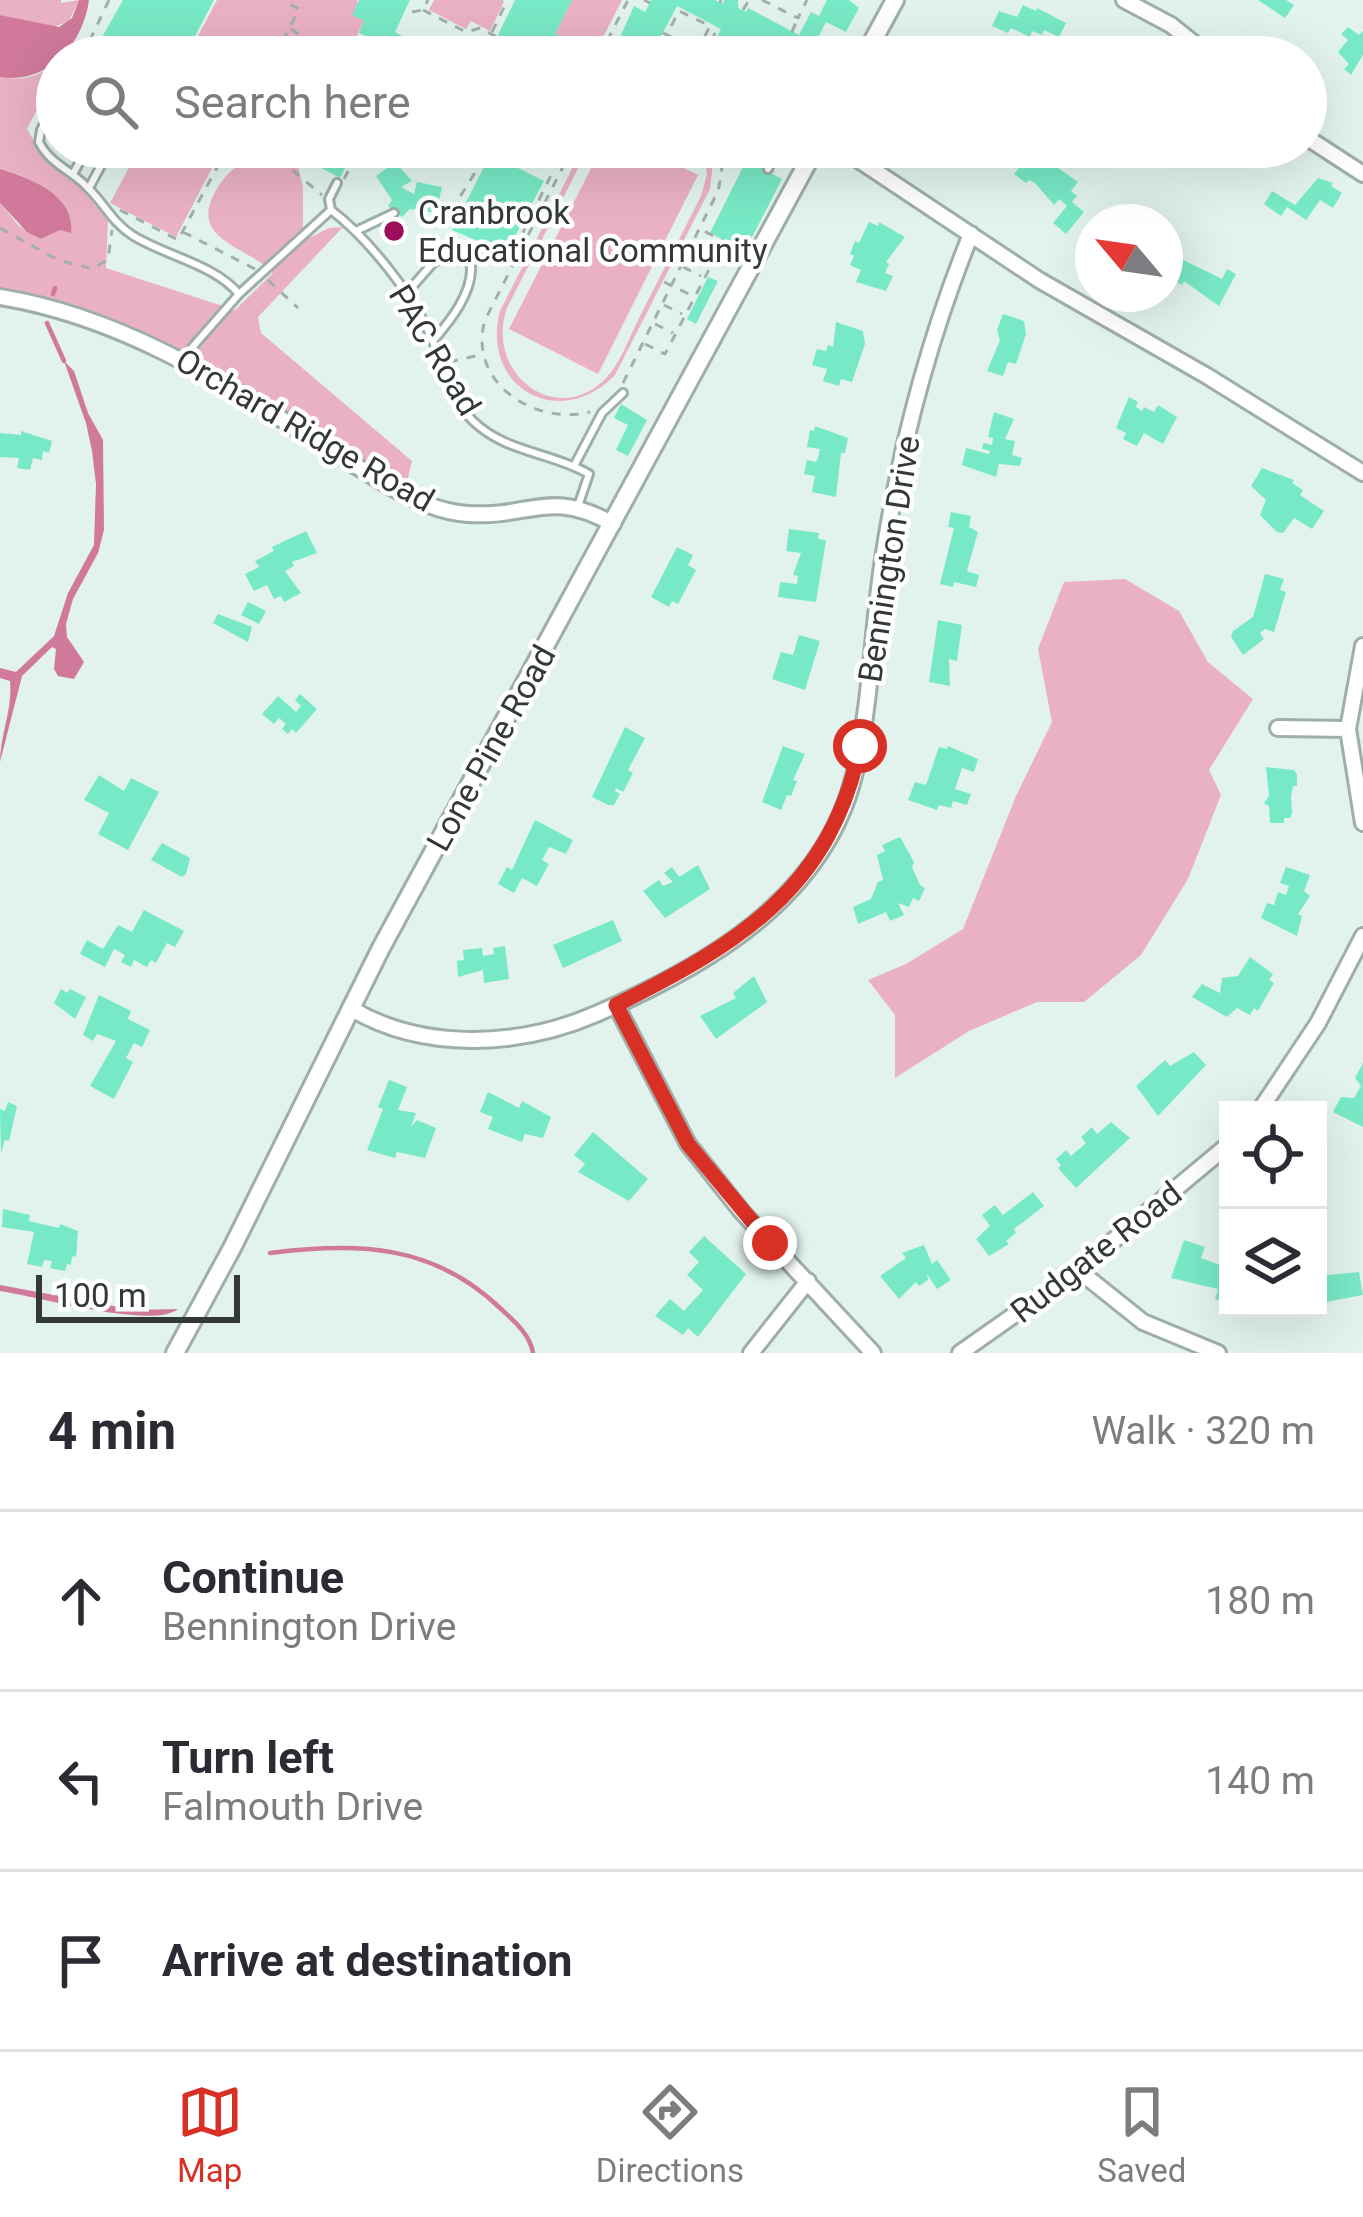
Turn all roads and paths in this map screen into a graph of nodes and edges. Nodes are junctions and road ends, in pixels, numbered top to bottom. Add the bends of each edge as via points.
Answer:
1 (109, 0) edge
2 (282, 0) edge
3 (428, 0) edge
4 (502, 0) edge
5 (628, 0) edge
6 (749, 0) edge
7 (762, 0) edge
8 (807, 0) edge
9 (895, 0) edge
10 (1124, 0) edge
11 (423, 10) junction
12 (743, 10) dead end
13 (412, 12) dead end
14 (798, 18) junction
15 (710, 26) junction
16 (289, 28) junction
17 (792, 32) dead end
18 (493, 35) joint
19 (92, 36) edge
20 (285, 36) edge
21 (301, 36) edge
22 (610, 36) edge
23 (669, 36) edge
24 (705, 36) edge
25 (714, 36) edge
26 (875, 36) edge
27 (1185, 36) edge
28 (1327, 151) edge
29 (63, 168) edge
30 (76, 168) edge
31 (100, 168) edge
32 (217, 168) edge
33 (291, 168) edge
34 (350, 168) edge
35 (478, 168) edge
36 (555, 168) edge
37 (562, 168) edge
38 (721, 168) edge
39 (801, 168) edge
40 (871, 168) edge
41 (73, 174) junction
42 (1363, 174) edge
43 (338, 183) joint
44 (89, 188) junction
45 (552, 188) junction
46 (560, 192) dead end
47 (329, 199) junction
48 (110, 205) dead end
49 (331, 209) junction
50 (394, 213) dead end
51 (447, 214) junction
52 (457, 219) dead end
53 (116, 223) junction
54 (0, 228) edge
55 (700, 229) junction
56 (356, 230) junction
57 (183, 232) junction
58 (971, 234) junction
59 (691, 248) junction
60 (481, 252) dead end
61 (428, 257) dead end
62 (714, 259) junction
63 (509, 266) junction
64 (681, 266) junction
65 (256, 270) dead end
66 (266, 278) dead end
67 (704, 278) junction
68 (664, 281) dead end
69 (671, 285) junction
70 (239, 294) junction
71 (405, 295) junction
72 (0, 297) edge
73 (694, 297) junction
74 (663, 304) junction
75 (298, 308) dead end
76 (685, 316) junction
77 (653, 323) junction
78 (675, 334) junction
79 (433, 341) junction
80 (644, 343) junction
81 (482, 355) junction
82 (182, 358) junction
83 (442, 368) junction
84 (622, 389) joint
85 (599, 408) dead end
86 (574, 466) junction
87 (1363, 473) edge
88 (578, 506) junction
89 (613, 524) junction
90 (1363, 646) edge
91 (1278, 728) dead end
92 (1348, 729) junction
93 (1363, 823) edge
94 (1363, 936) edge
95 (616, 1005) junction
96 (350, 1008) junction
97 (1266, 1101) edge
98 (1219, 1152) edge
99 (1078, 1270) junction
100 (808, 1281) junction
101 (175, 1353) edge
102 (751, 1353) edge
103 (873, 1353) edge
104 (960, 1353) edge
105 (1218, 1353) edge

1 - 19 path
2 - 16 path via 299,9
3 - 11 path
4 - 18 path
5 - 22 path
6 - 12 path
7 - 14 path
8 - 14 path
9 - 26 street
10 - 27 street
11 - 13 path
11 - 18 path via 466,32
14 - 17 path
15 - 23 path via 680,9
15 - 24 path
15 - 25 path, bridge via 719,29
16 - 20 path
16 - 21 path
28 - 42 street
29 - 41 lane
30 - 41 lane
31 - 44 lane
32 - 57 path
33 - 47 path
34 - 43 path
35 - 51 path
36 - 63 path
37 - 45 path
38 - 55 path
39 - 89 street, Lone Pine Road
40 - 58 street
41 - 44 lane
43 - 47 lane
44 - 53 lane
45 - 46 path
45 - 63 path
47 - 49 lane
48 - 57 path via 178,240
49 - 56 lane, PAC Road
49 - 70 lane
50 - 56 lane
51 - 52 path
51 - 61 path
53 - 54 path via 108,260 93,269
53 - 70 lane
55 - 59 path
55 - 62 path via 724,241
56 - 71 lane, PAC Road
57 - 65 path
58 - 87 street
58 - 95 street, Bennington Drive via 906,443 860,746 840,816 806,874 758,922
59 - 62 path
59 - 64 path
60 - 63 path
62 - 67 path
63 - 81 path via 485,320
64 - 67 path
64 - 69 path
66 - 75 path
67 - 73 path
68 - 69 path
69 - 73 path
69 - 74 path
70 - 82 lane
71 - 79 lane, PAC Road
71 - 79 lane via 445,255 457,253 471,266 472,278
72 - 82 street, Orchard Ridge Road via 92,321
73 - 76 path
74 - 76 path
74 - 77 path
76 - 78 path
77 - 78 path
77 - 80 path
78 - 80 path via 665,354
79 - 83 lane, PAC Road
80 - 84 path
81 - 83 path
81 - 85 path via 495,381 524,404 574,416
82 - 88 street, Orchard Ridge Road via 427,505 488,514
83 - 86 lane, PAC Road via 459,404 485,431
84 - 86 lane
86 - 88 lane via 589,474
88 - 89 street
89 - 96 street, Lone Pine Road
90 - 92 street
91 - 92 street
92 - 93 street
94 - 97 street
95 - 96 street, Bennington Drive via 548,1030 475,1040 396,1030
95 - 100 street via 688,1144
96 - 101 street, Lone Pine Road
98 - 99 street, Rudgate Road
99 - 104 street, Rudgate Road
99 - 105 street via 1143,1322
100 - 102 street
100 - 103 street

